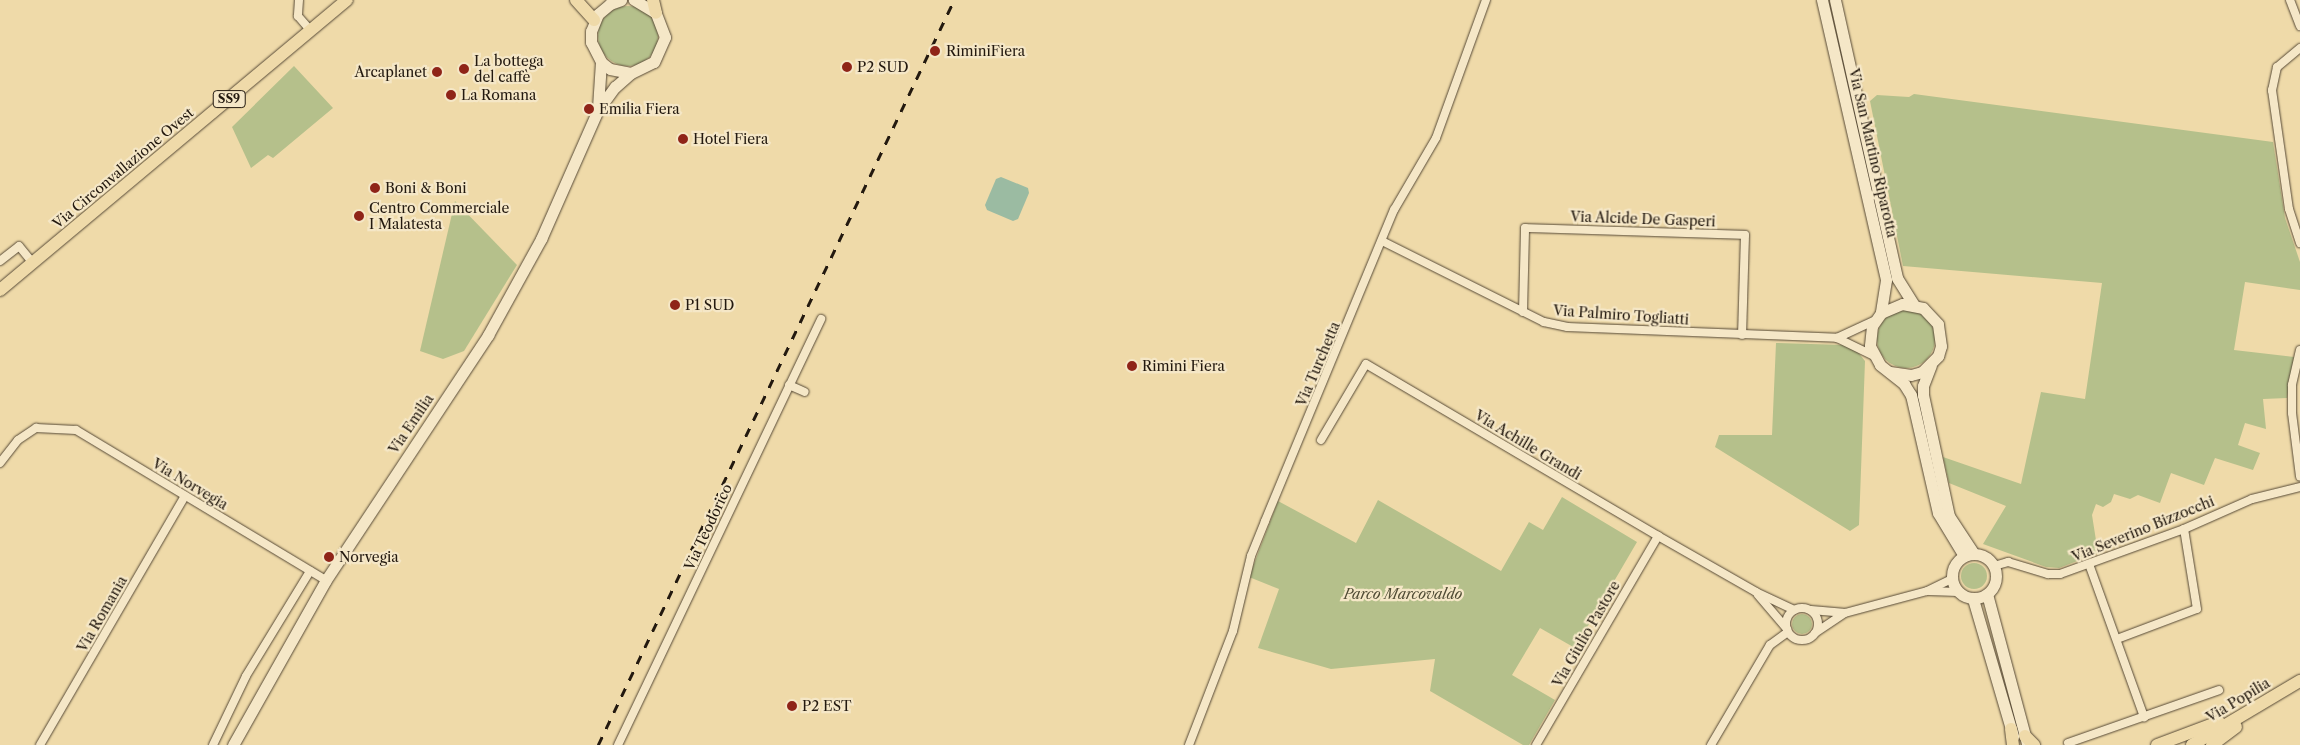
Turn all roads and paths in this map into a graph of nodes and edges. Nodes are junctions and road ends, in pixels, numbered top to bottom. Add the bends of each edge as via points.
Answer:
1 (299, 0) edge
2 (347, 0) edge
3 (576, 0) edge
4 (621, 0) edge
5 (634, 0) edge
6 (1486, 0) edge
7 (1822, 0) edge
8 (1835, 0) edge
9 (2290, 0) edge
10 (655, 6) edge
11 (594, 20) junction
12 (2300, 26) edge
13 (311, 30) junction
14 (2300, 48) edge
15 (601, 62) junction
16 (631, 73) junction
17 (598, 110) junction
18 (1382, 241) junction
19 (2300, 243) edge
20 (0, 261) edge
21 (33, 263) junction
22 (0, 290) edge
23 (1913, 304) junction
24 (1523, 312) junction
25 (1879, 316) junction
26 (821, 319) dead end
27 (1742, 335) junction
28 (1837, 338) junction
29 (2300, 350) edge
30 (1874, 356) junction
31 (1931, 365) junction
32 (1890, 372) junction
33 (789, 385) junction
34 (805, 392) dead end
35 (1321, 440) dead end
36 (0, 463) edge
37 (2300, 476) edge
38 (2300, 487) edge
39 (185, 496) junction
40 (2184, 529) junction
41 (1658, 536) junction
42 (1969, 555) junction
43 (2089, 564) junction
44 (1994, 566) junction
45 (310, 571) junction
46 (326, 580) junction
47 (1952, 580) junction
48 (1927, 591) junction
49 (1756, 592) junction
50 (1958, 592) junction
51 (1987, 594) junction
52 (1973, 599) junction
53 (1794, 610) junction
54 (1811, 610) junction
55 (1845, 613) junction
56 (1787, 630) junction
57 (1815, 633) junction
58 (2117, 639) junction
59 (2300, 681) edge
60 (2219, 690) dead end
61 (2284, 691) junction
62 (2243, 715) junction
63 (2144, 717) junction
64 (2011, 729) joint
65 (219, 734) junction
66 (234, 743) edge
67 (2023, 743) edge
68 (2068, 743) dead end
69 (40, 745) edge
70 (214, 745) edge
71 (618, 745) edge
72 (1188, 745) edge
73 (1536, 745) edge
74 (1710, 745) edge
75 (2158, 745) edge
76 (2192, 745) edge
77 (2212, 745) edge

1 - 13 street via 298,16
2 - 13 main road, Via Circonvallazione Ovest / SS9
3 - 11 main road
4 - 11 street via 602,9
5 - 10 street
6 - 18 street, Via Turchetta via 1436,138 1411,177
7 - 25 street, Via San Martino Riparotta via 1886,280
8 - 23 street, Via San Martino Riparotta via 1897,278
9 - 12 street
10 - 16 street, Via Emilia via 662,24 663,46 654,62
11 - 15 street via 591,42
13 - 21 main road, Via Circonvallazione Ovest / SS9
14 - 19 street via 2277,67 2272,90 2288,209
15 - 16 street via 615,71
15 - 17 street, Via Emilia
16 - 17 street, Via Emilia via 615,86
17 - 46 street, Via Emilia via 541,239 488,334
18 - 24 street, Via Palmiro Togliatti
18 - 72 street, Via Turchetta via 1251,556 1233,631
20 - 21 street via 19,246
21 - 22 main road, Via Circonvallazione Ovest / SS9
23 - 25 street via 1891,307
23 - 31 street via 1928,312 1938,324 1941,346
24 - 27 street, Via Palmiro Togliatti via 1544,322 1567,327
24 - 27 street, Via Alcide De Gasperi via 1525,228 1744,235
25 - 28 street
25 - 30 street via 1870,336
26 - 33 street, Via Teodorico
27 - 28 street, Via Palmiro Togliatti
28 - 30 street, Via Palmiro Togliatti
29 - 37 street via 2292,385
30 - 32 street
31 - 32 street via 1911,375
31 - 42 street via 1923,396 1947,507
32 - 42 street via 1911,395 1938,513
33 - 34 street
33 - 71 street, Via Teodorico
35 - 41 street, Via Achille Grandi via 1366,364
36 - 39 street, Via Norvegia via 18,440 36,428 76,430
38 - 40 street, Via Severino Bizzocchi via 2252,499
39 - 45 street, Via Norvegia
39 - 69 street, Via Romania
40 - 43 street, Via Severino Bizzocchi
40 - 58 street via 2197,608
41 - 49 street, Via Achille Grandi
41 - 73 street, Via Giulio Pastore
42 - 44 street via 1986,557
42 - 47 street via 1954,566
43 - 44 street, Via Severino Bizzocchi via 2060,574 2008,562
43 - 58 street
44 - 51 street via 1996,582
45 - 46 street, Via Norvegia
45 - 65 street via 246,676
46 - 66 street, Via Emilia
47 - 48 street, Via Achille Grandi
47 - 50 street
48 - 50 street, Via Achille Grandi
48 - 55 street, Via Achille Grandi
49 - 53 street, Via Achille Grandi
49 - 56 street, Via Achille Grandi
50 - 52 street
51 - 52 street
51 - 67 street
52 - 64 street
53 - 54 street, Via Achille Grandi
53 - 56 street via 1786,620
54 - 55 street, Via Achille Grandi
54 - 57 street via 1818,624
55 - 57 street, Via Achille Grandi
56 - 57 street, Via Achille Grandi via 1794,638 1804,640
56 - 74 street via 1770,645
58 - 63 street
59 - 61 main road, Via Popilia
60 - 63 street
61 - 62 main road, Via Popilia
61 - 77 main road
62 - 75 main road
62 - 76 main road, Via Popilia
63 - 68 street
64 - 67 main road
65 - 66 street
65 - 70 street

